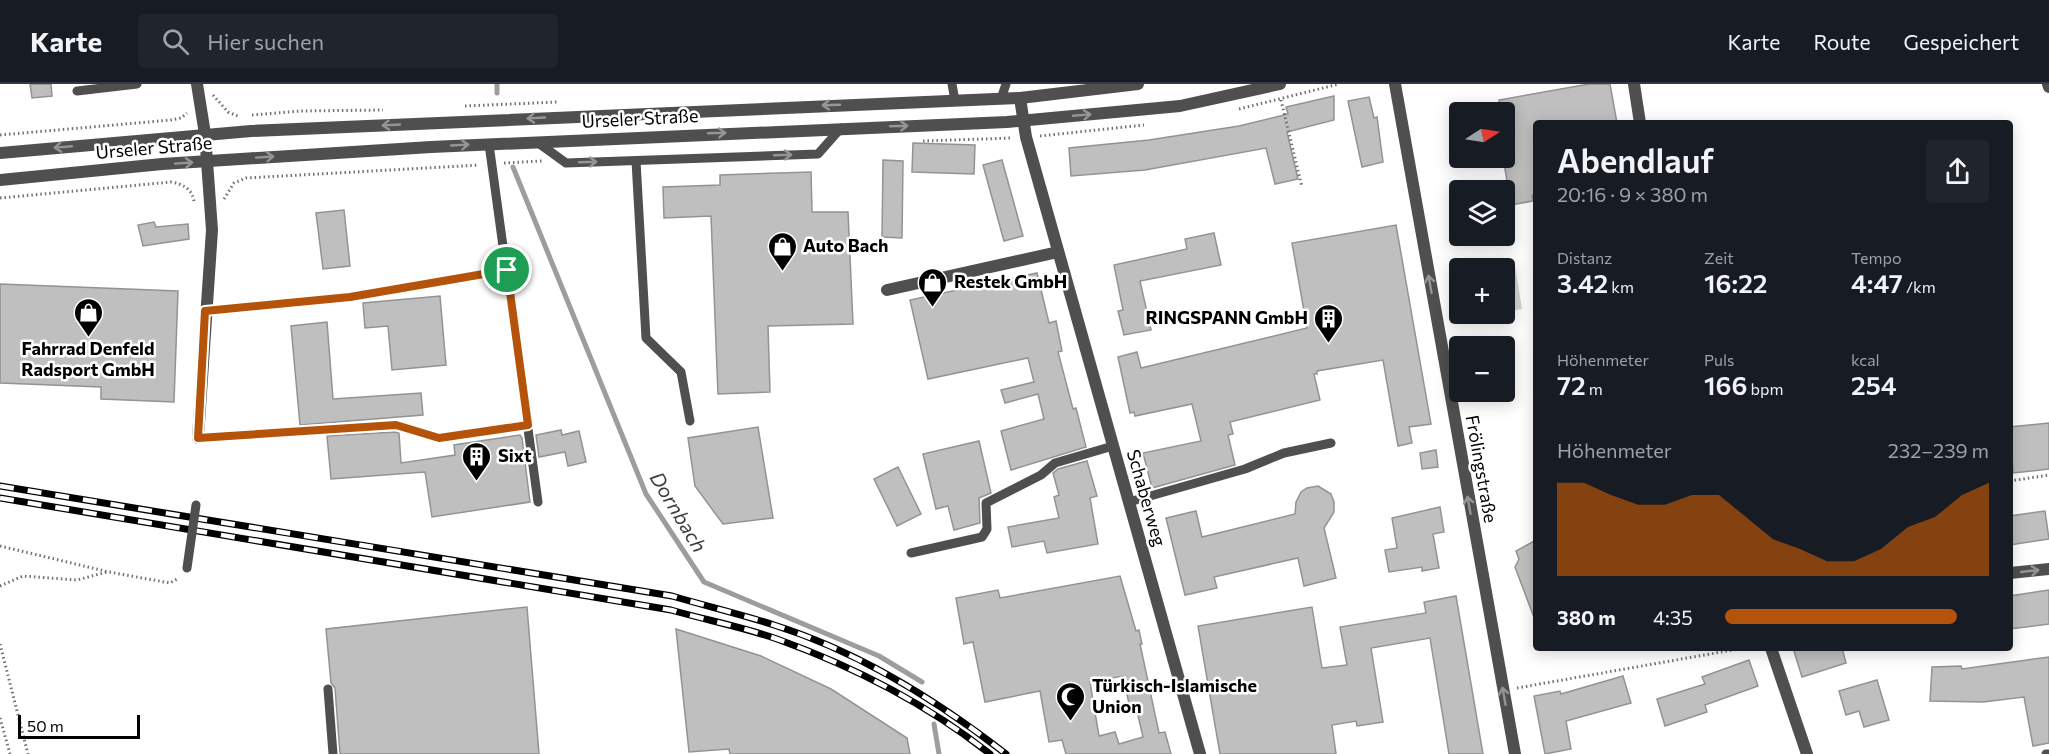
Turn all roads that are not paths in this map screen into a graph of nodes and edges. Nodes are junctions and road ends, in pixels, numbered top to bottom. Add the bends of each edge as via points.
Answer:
1 (137, 84) edge
2 (197, 84) edge
3 (952, 84) edge
4 (1006, 84) edge
5 (1138, 84) edge
6 (1280, 84) edge
7 (1395, 84) edge
8 (1634, 84) edge
9 (77, 91) dead end
10 (1020, 98) junction
11 (1001, 99) junction
12 (955, 101) junction
13 (1023, 120) junction
14 (1640, 120) edge
15 (841, 129) junction
16 (205, 134) junction
17 (537, 142) junction
18 (489, 144) junction
19 (0, 153) edge
20 (207, 161) junction
21 (636, 161) junction
22 (0, 180) edge
23 (1058, 252) junction
24 (507, 270) junction
25 (887, 290) dead end
26 (205, 311) junction
27 (690, 421) dead end
28 (528, 425) junction
29 (198, 438) joint
30 (1331, 444) dead end
31 (1113, 446) junction
32 (538, 502) dead end
33 (1129, 502) junction
34 (196, 505) dead end
35 (911, 553) dead end
36 (187, 568) road end
37 (2049, 569) edge
38 (2013, 573) edge
39 (1772, 651) edge
40 (328, 689) dead end
41 (333, 754) edge
42 (1200, 754) edge
43 (1515, 754) edge
44 (1807, 754) edge

1 - 9 lane
2 - 16 street
3 - 12 lane
4 - 11 lane
5 - 10 street, Urseler Straße
13 -> 6 street, Urseler Straße via 1180,106
43 -> 7 street, Frölingstraße
8 - 14 street
10 - 11 street, Urseler Straße
10 - 13 street, Schaberweg
11 - 12 street, Urseler Straße
12 -> 16 street, Urseler Straße
15 -> 13 street, Urseler Straße
13 - 23 street, Schaberweg
17 -> 15 street, Urseler Straße
21 -> 15 lane via 818,154
16 -> 19 street, Urseler Straße
16 - 20 street
17 - 18 street, Urseler Straße
17 -> 21 lane via 566,163
20 -> 18 street, Urseler Straße
18 - 24 lane
22 -> 20 street, Urseler Straße
20 - 26 street via 212,230
21 - 27 lane via 646,338 681,372
23 - 25 street
23 - 31 street, Schaberweg
24 - 26 lane via 350,297
24 - 28 lane
26 - 29 street
28 - 29 lane via 439,438 396,425
28 - 32 lane
30 - 33 lane via 1284,453 1245,469
31 - 33 street, Schaberweg
31 - 35 lane via 1055,462 1041,475 986,503 987,529 982,537
33 - 42 street, Schaberweg
34 - 36 lane, bridge
38 -> 37 street
39 - 44 street
40 - 41 lane

